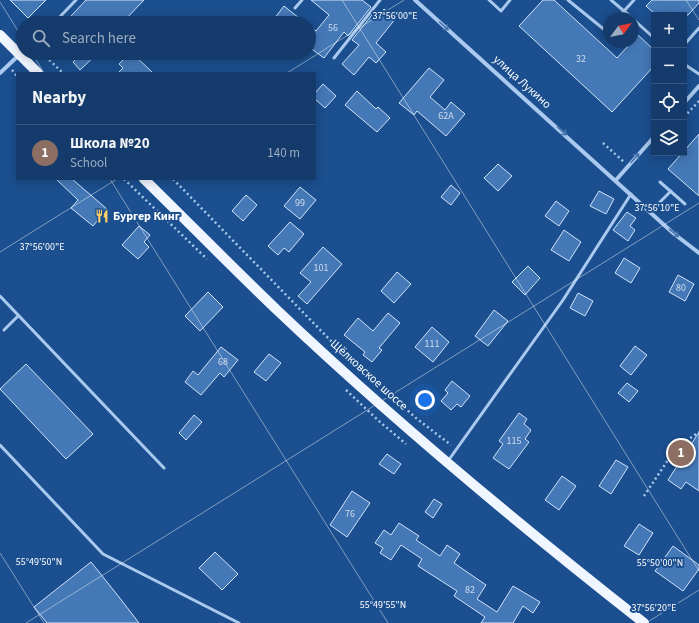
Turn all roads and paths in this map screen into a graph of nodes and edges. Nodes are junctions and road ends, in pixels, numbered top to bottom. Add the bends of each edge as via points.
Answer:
1 (76, 0) edge
2 (302, 0) edge
3 (380, 0) edge
4 (415, 0) edge
5 (489, 0) edge
6 (510, 0) edge
7 (568, 0) edge
8 (611, 0) edge
9 (634, 0) edge
10 (295, 8) dead end
11 (624, 11) joint
12 (61, 16) edge
13 (639, 24) edge
14 (699, 28) edge
15 (603, 29) edge
16 (0, 35) edge
17 (651, 35) edge
18 (687, 42) edge
19 (16, 49) edge
20 (16, 58) edge
21 (334, 58) dead end
22 (27, 60) edge
23 (49, 60) edge
24 (687, 66) edge
25 (37, 72) edge
26 (62, 72) edge
27 (0, 73) edge
28 (699, 74) edge
29 (699, 86) edge
30 (687, 100) edge
31 (699, 101) edge
32 (687, 114) edge
33 (651, 140) edge
34 (603, 144) dead end
35 (628, 166) junction
36 (145, 180) edge
37 (174, 180) edge
38 (616, 180) junction
39 (660, 182) dead end
40 (671, 191) junction
41 (631, 194) junction
42 (685, 204) dead end
43 (650, 212) junction
44 (699, 253) edge
45 (0, 296) edge
46 (18, 316) junction
47 (4, 330) dead end
48 (699, 432) edge
49 (0, 445) edge
50 (456, 449) dead end
51 (447, 463) junction
52 (164, 468) dead end
53 (644, 496) dead end
54 (239, 623) edge
55 (644, 623) edge

1 - 12 lane
2 - 10 lane
3 - 21 lane
4 -> 38 street, улица Лукино
5 - 6 lane via 500,11
7 - 15 lane
8 - 11 lane
9 - 11 lane
13 - 17 lane
14 - 18 lane
16 - 19 main road
20 - 27 street
22 - 25 main road
23 - 26 path
24 - 28 lane
29 - 30 street
31 - 32 path
35 -> 33 street
34 - 35 path
35 - 38 street
36 - 51 main road, Щёлковское шоссе via 279,312
37 - 50 path via 332,342 416,418
38 - 41 street, улица Лукино
39 - 40 lane
40 - 42 lane
40 - 43 lane
41 - 43 street
41 - 51 lane via 563,300
43 -> 44 street
45 - 46 lane
46 - 47 lane
46 - 52 lane
48 - 53 path via 676,448
49 - 54 lane via 103,554
51 - 55 main road, Щёлковское шоссе

